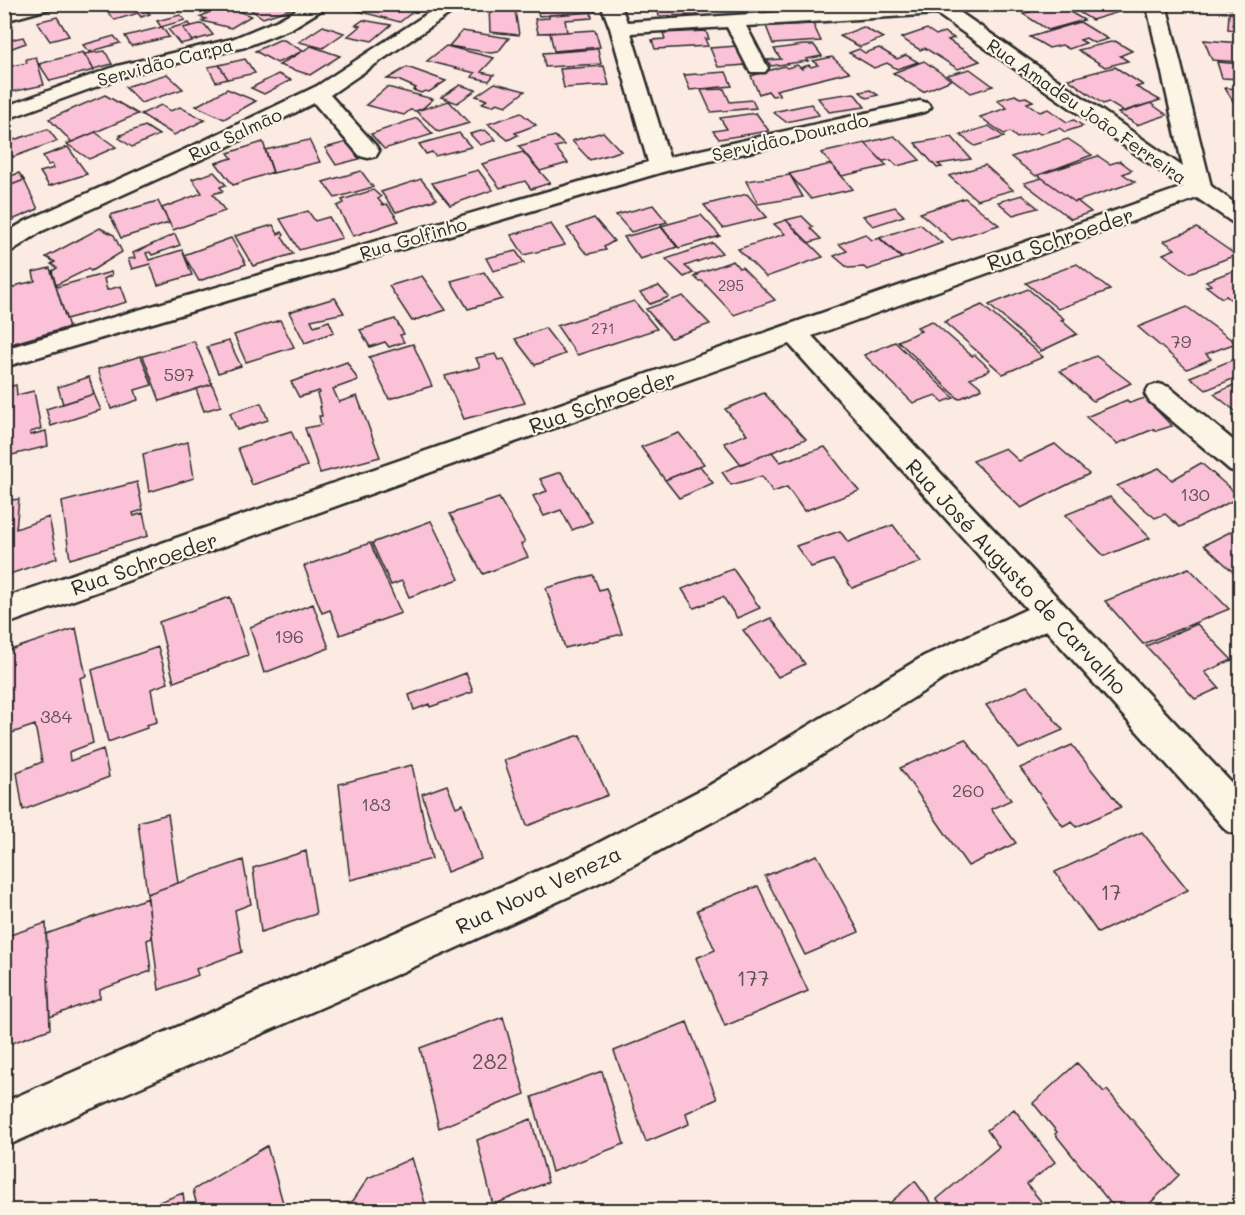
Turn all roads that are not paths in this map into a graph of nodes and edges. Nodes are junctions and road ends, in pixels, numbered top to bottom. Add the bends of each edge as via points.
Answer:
1 (45, 4) edge
2 (322, 4) edge
3 (455, 4) edge
4 (610, 4) edge
5 (1158, 4) edge
6 (937, 6) edge
7 (4, 15) edge
8 (734, 21) junction
9 (620, 28) junction
10 (758, 68) dead end
11 (317, 94) junction
12 (920, 107) dead end
13 (4, 114) edge
14 (368, 151) dead end
15 (660, 166) junction
16 (1200, 189) junction
17 (1240, 217) edge
18 (4, 245) edge
19 (794, 333) junction
20 (4, 358) edge
21 (1160, 394) dead end
22 (1240, 462) edge
23 (4, 612) edge
24 (1052, 613) junction
25 (1240, 818) edge
26 (4, 1125) edge

1 - 7 street
2 - 13 street, Servidão Carpa via 238,43 124,70
3 - 11 street, Rua Salmão
4 - 9 street
5 - 16 street
6 - 8 street
6 - 16 street, Rua Amadeu João Ferreira
8 - 9 street
8 - 10 street
9 - 15 street
11 - 14 street
11 - 18 street, Rua Salmão via 34,226
12 - 15 street, Servidão Dourado
15 - 20 street, Rua Golfinho
16 - 17 street, Rua Amadeu João Ferreira
16 - 19 street, Rua Schroeder
19 - 23 street, Rua Schroeder
19 - 24 street, Rua José Augusto de Carvalho
21 - 22 street
24 - 25 street, Rua José Augusto de Carvalho
24 - 26 street, Rua Nova Veneza via 936,666 723,797 593,866

